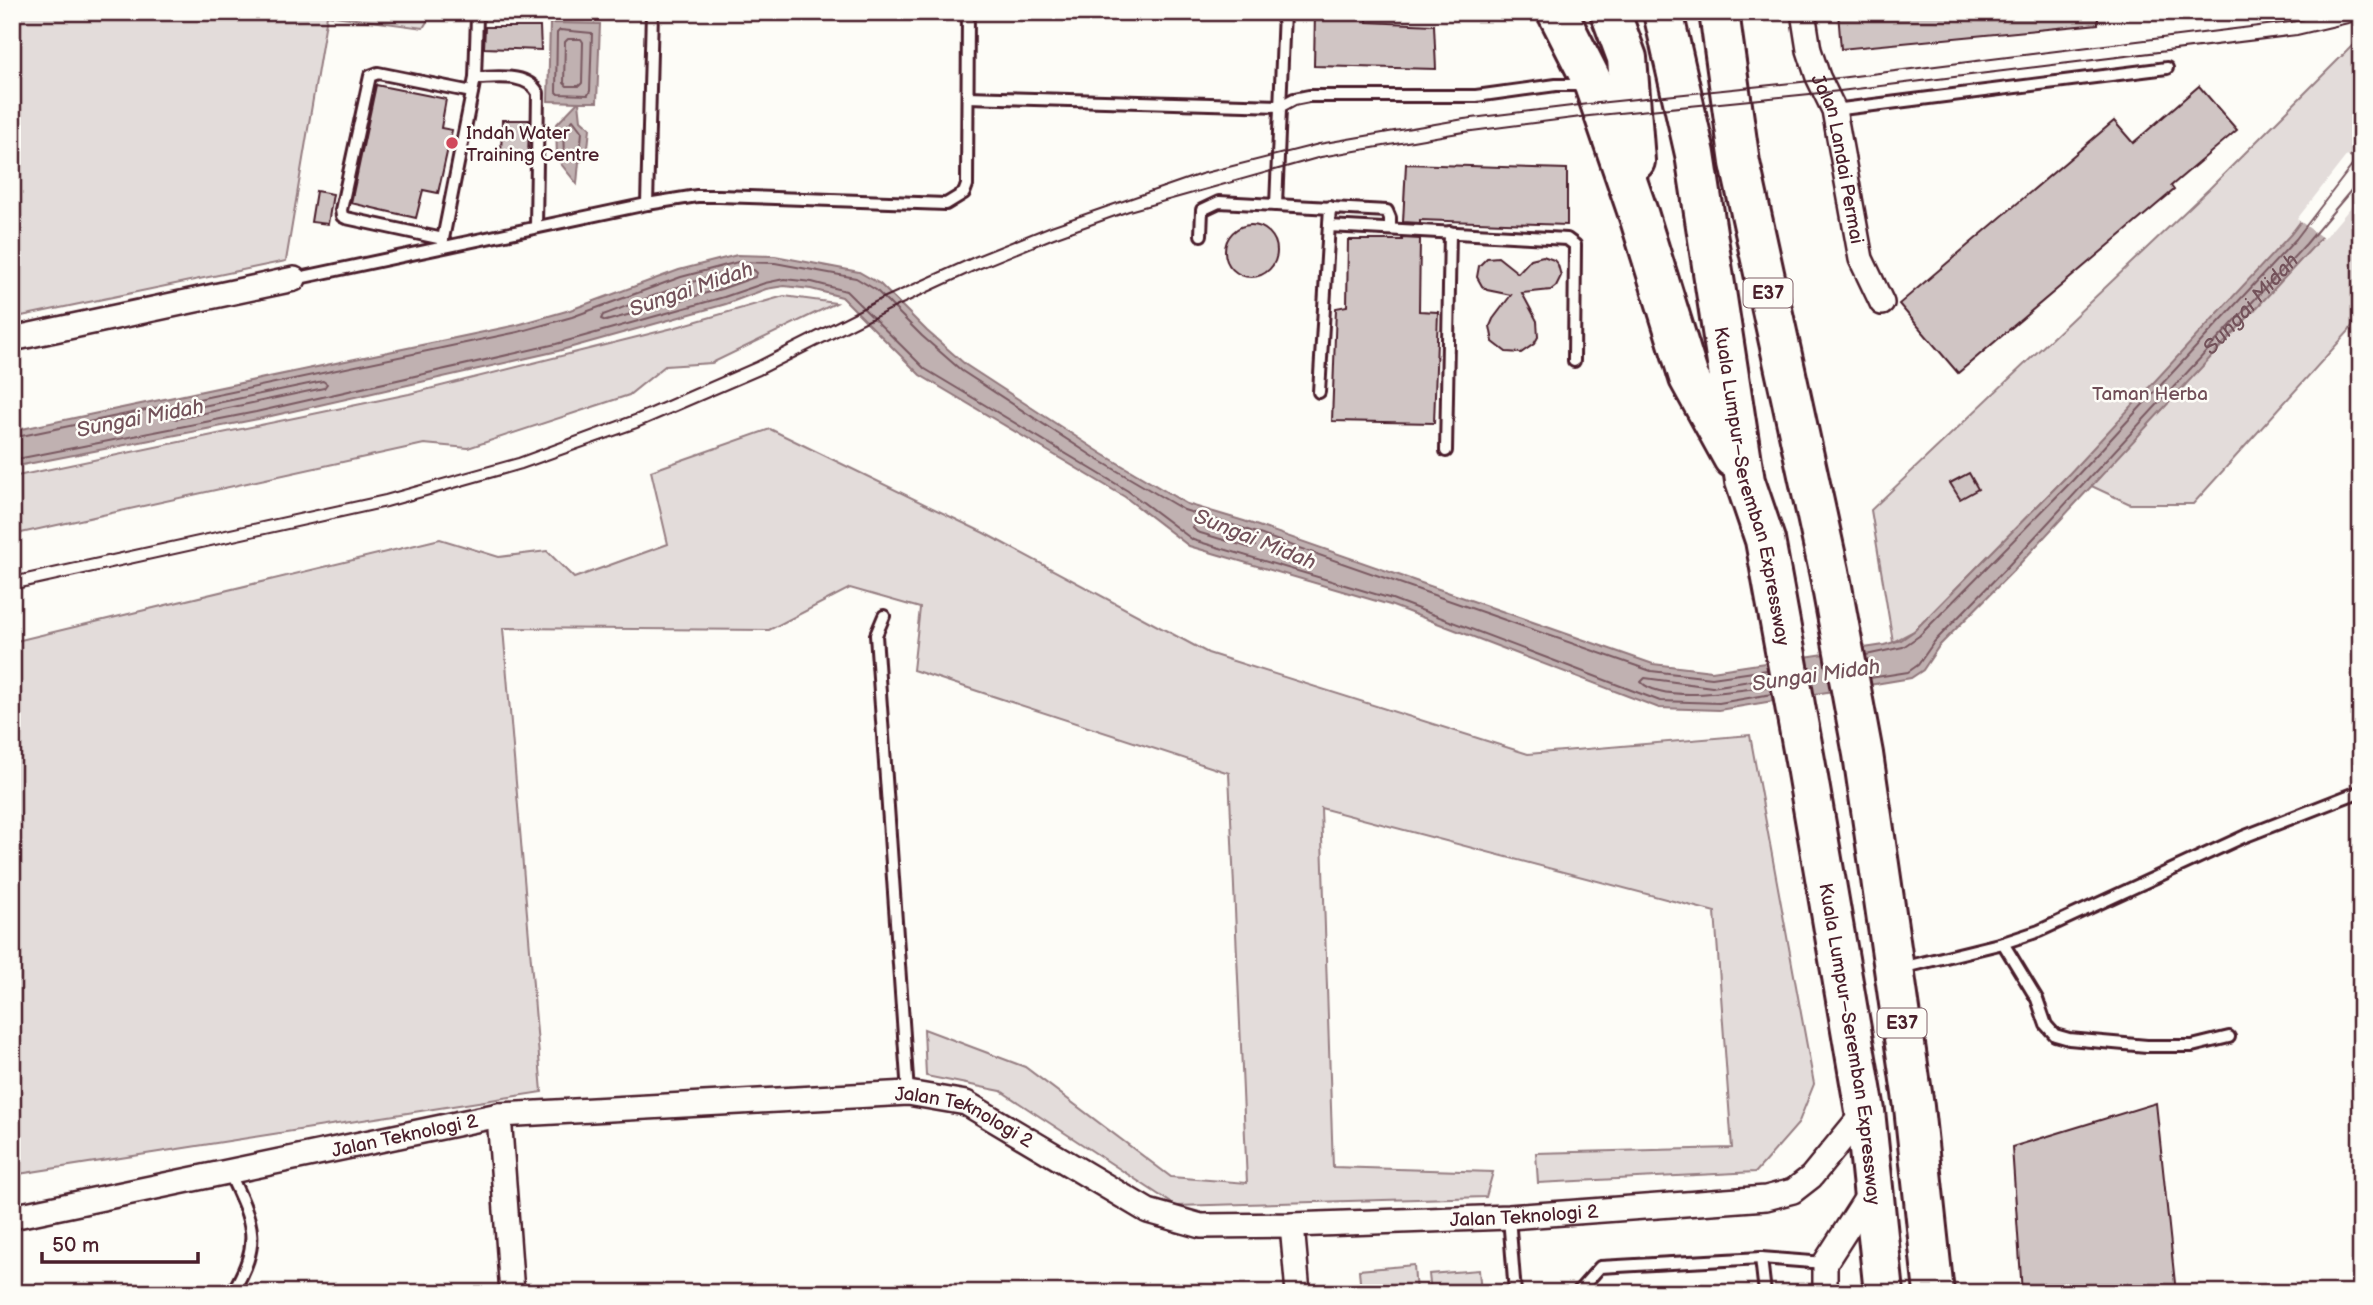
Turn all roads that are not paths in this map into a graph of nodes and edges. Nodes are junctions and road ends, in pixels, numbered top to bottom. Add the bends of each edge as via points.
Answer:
1 (480, 12) edge
2 (652, 12) edge
3 (968, 12) edge
4 (1284, 12) edge
5 (1557, 12) edge
6 (1609, 12) edge
7 (1663, 12) edge
8 (1719, 12) edge
9 (1803, 12) edge
10 (2167, 68) dead end
11 (475, 78) junction
12 (1594, 85) junction
13 (472, 92) junction
14 (968, 97) junction
15 (1281, 106) junction
16 (1834, 110) junction
17 (647, 204) junction
18 (1276, 205) junction
19 (1330, 207) junction
20 (1639, 216) junction
21 (1329, 226) junction
22 (536, 227) junction
23 (1390, 229) junction
24 (1450, 232) junction
25 (1201, 235) dead end
26 (442, 243) junction
27 (294, 279) joint
28 (1882, 303) dead end
29 (12, 339) edge
30 (1574, 361) dead end
31 (1320, 392) dead end
32 (1446, 451) dead end
33 (1745, 481) junction
34 (884, 616) dead end
35 (2361, 791) edge
36 (2003, 943) junction
37 (1895, 969) junction
38 (2229, 1037) dead end
39 (908, 1093) junction
40 (1865, 1111) junction
41 (499, 1115) junction
42 (228, 1171) junction
43 (1874, 1186) junction
44 (12, 1217) edge
45 (1509, 1217) junction
46 (1293, 1226) junction
47 (1761, 1258) junction
48 (1825, 1263) junction
49 (232, 1293) edge
50 (512, 1293) edge
51 (1298, 1293) edge
52 (1515, 1293) edge
53 (1577, 1293) edge
54 (1765, 1293) edge
55 (1825, 1293) edge
56 (1884, 1293) edge
57 (1934, 1293) edge

1 - 11 lane
2 - 17 lane
3 - 14 lane
4 - 15 lane
5 - 12 highway
6 - 20 highway via 1627,58
7 - 33 highway, Kuala Lumpur–Seremban Expressway / E37 via 1695,154
8 - 37 highway, E37 via 1740,163 1829,571 1863,754
9 - 16 street, Jalan Landai Permai via 1809,50
10 - 16 lane
11 - 13 lane
11 - 22 lane via 522,79 538,93
12 - 15 lane via 1556,85 1476,96 1309,96
12 - 20 highway
13 - 26 lane
13 - 26 lane via 378,73 370,76 341,210 346,218
14 - 15 lane
14 - 17 lane via 967,185 964,193 946,204 719,196
15 - 18 lane
16 - 28 street, Jalan Landai Permai via 1861,259
17 - 22 lane
18 - 19 lane
18 - 25 lane via 1210,205 1202,210
19 - 21 lane
19 - 23 lane via 1387,211
20 - 33 highway via 1689,378
21 - 23 lane
21 - 31 lane
22 - 26 lane
23 - 24 lane
24 - 30 lane via 1558,237 1574,245
24 - 32 lane
26 - 27 lane
27 - 29 street
33 - 40 highway, Kuala Lumpur–Seremban Expressway / E37 via 1774,582
34 - 39 lane via 876,635
35 - 36 lane via 2243,837 2039,931
36 - 37 lane
36 - 38 lane via 2055,1035 2147,1046 2192,1046
37 - 57 highway, E37
39 - 41 street, Jalan Teknologi 2
39 - 46 street, Jalan Teknologi 2 via 966,1103 1148,1211 1201,1226
40 - 43 highway, Kuala Lumpur–Seremban Expressway / E37
40 - 45 street, Jalan Teknologi 2 via 1811,1177 1793,1191 1766,1198
41 - 42 street, Jalan Teknologi 2
41 - 50 street
42 - 44 street, Jalan Teknologi 2
42 - 49 lane via 253,1233 248,1264
43 - 48 street
43 - 56 highway, Kuala Lumpur–Seremban Expressway / E37
45 - 46 street, Jalan Teknologi 2
45 - 52 lane
46 - 51 street
47 - 48 lane
47 - 53 lane via 1600,1267
47 - 54 lane
48 - 55 street

